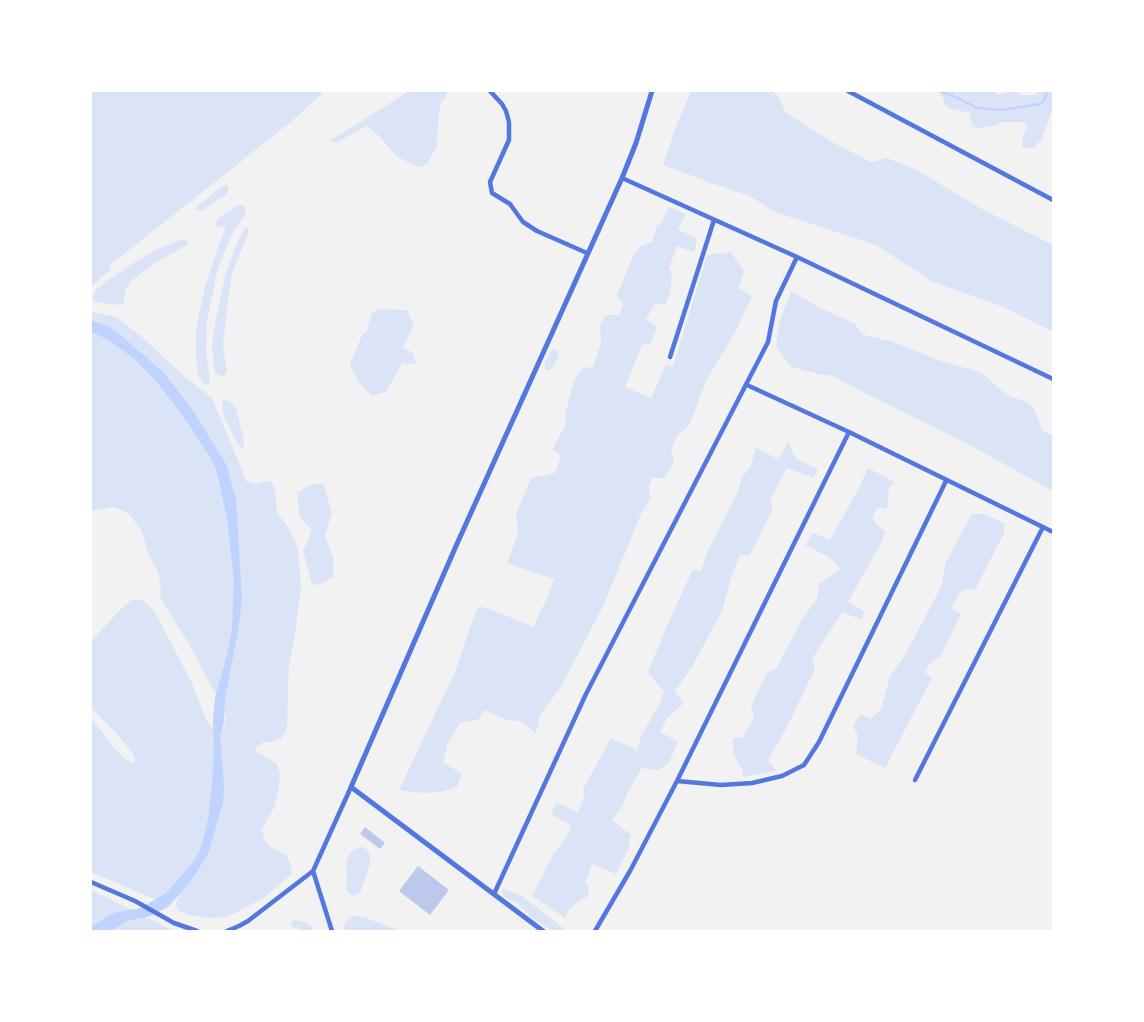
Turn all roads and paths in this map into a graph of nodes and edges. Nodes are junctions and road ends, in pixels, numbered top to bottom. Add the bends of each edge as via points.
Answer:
1 (490, 91) edge
2 (652, 91) edge
3 (848, 91) edge
4 (622, 178) junction
5 (1053, 200) edge
6 (714, 220) junction
7 (587, 253) junction
8 (797, 257) junction
9 (670, 357) dead end
10 (1053, 379) edge
11 (747, 385) junction
12 (849, 432) junction
13 (946, 481) junction
14 (1043, 527) junction
15 (1053, 532) edge
16 (915, 780) dead end
17 (678, 781) junction
18 (351, 787) junction
19 (313, 871) junction
20 (91, 882) edge
21 (494, 894) junction
22 (197, 931) edge
23 (227, 931) edge
24 (332, 931) edge
25 (543, 931) edge
26 (595, 931) edge

1 - 7 street via 502,104 510,122 508,140 490,182 492,193 510,204 523,222 537,231
2 - 4 street
3 - 5 street
4 - 6 street
4 - 7 street
6 - 8 street
6 - 9 street
7 - 18 street
8 - 10 street
8 - 11 street via 776,301 768,342
11 - 12 street
11 - 21 street via 586,694
12 - 13 street
12 - 17 street
13 - 14 street
13 - 17 street via 819,742 804,765 782,776 752,783 721,785
14 - 15 street
14 - 16 street
17 - 26 street
18 - 19 street
18 - 21 street
19 - 23 street via 248,921
19 - 24 street
20 - 22 street
21 - 25 street

